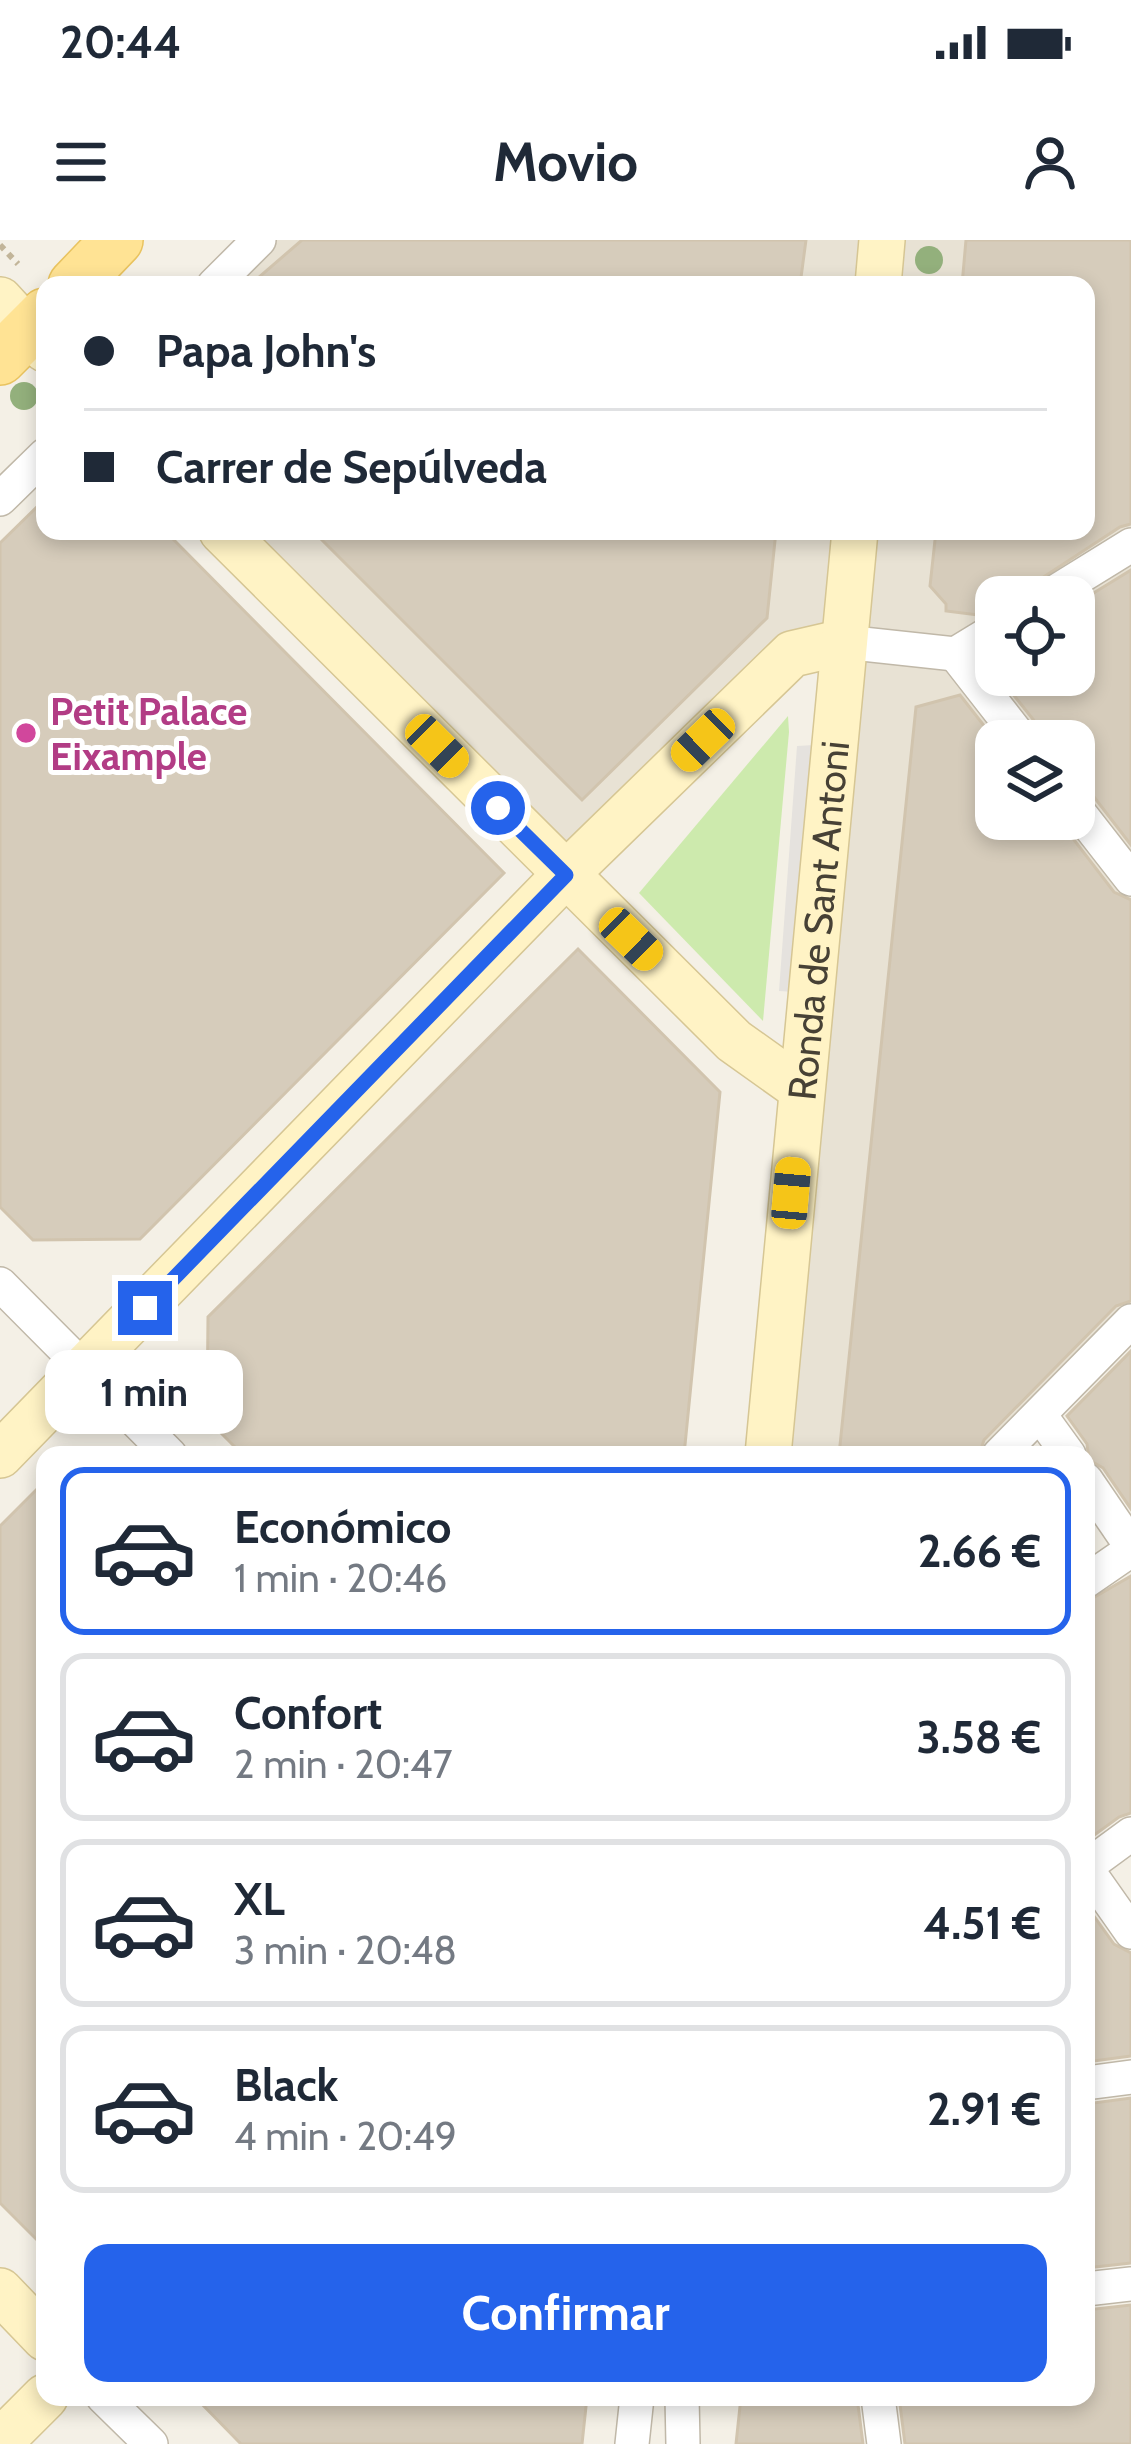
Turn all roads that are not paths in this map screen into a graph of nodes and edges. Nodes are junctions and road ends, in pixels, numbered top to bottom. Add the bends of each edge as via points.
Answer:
1 (117, 240) edge
2 (259, 240) edge
3 (882, 240) edge
4 (83, 276) edge
5 (223, 276) edge
6 (879, 276) edge
7 (36, 464) edge
8 (0, 499) edge
9 (231, 540) edge
10 (881, 540) edge
11 (1131, 545) edge
12 (1081, 576) edge
13 (844, 642) junction
14 (975, 642) edge
15 (956, 654) junction
16 (1007, 720) edge
17 (1095, 833) edge
18 (566, 875) junction
19 (1131, 879) edge
20 (800, 1088) junction
21 (0, 1284) edge
22 (1131, 1321) edge
23 (85, 1370) junction
24 (1040, 1415) junction
25 (161, 1446) edge
26 (769, 1446) edge
27 (1008, 1446) edge
28 (1062, 1446) edge
29 (0, 1455) edge
30 (1095, 1494) edge
31 (1131, 1548) edge
32 (1095, 1574) edge
33 (1131, 1834) edge
34 (1095, 1861) edge
35 (1095, 1881) edge
36 (1131, 1932) edge
37 (1131, 2077) edge
38 (1095, 2082) edge
39 (1131, 2284) edge
40 (1095, 2288) edge
41 (0, 2291) edge
42 (36, 2329) edge
43 (36, 2406) edge
44 (112, 2406) edge
45 (636, 2406) edge
46 (682, 2406) edge
47 (879, 2406) edge
48 (0, 2442) edge
49 (151, 2444) edge
50 (632, 2444) edge
51 (683, 2444) edge
52 (884, 2444) edge

1 - 4 main road
2 - 5 street
3 - 6 street
7 - 8 street
9 - 18 street
10 - 13 street, Ronda de Sant Antoni
11 - 12 street
13 - 15 street
13 - 18 street via 792,654
13 - 20 street, Ronda de Sant Antoni
14 - 15 street
15 - 16 street
17 - 19 street
18 - 20 street via 734,1041
18 - 23 street
20 - 26 street, Ronda de Sant Antoni
21 - 23 street
22 - 24 street
23 - 25 street
23 - 29 street
24 - 27 street
24 - 28 street
30 - 31 street
31 - 32 street
33 - 34 street
35 - 36 street
37 - 38 street
39 - 40 street
41 - 42 street
43 - 48 street
44 - 49 street
45 - 50 street
46 - 51 street
47 - 52 street

